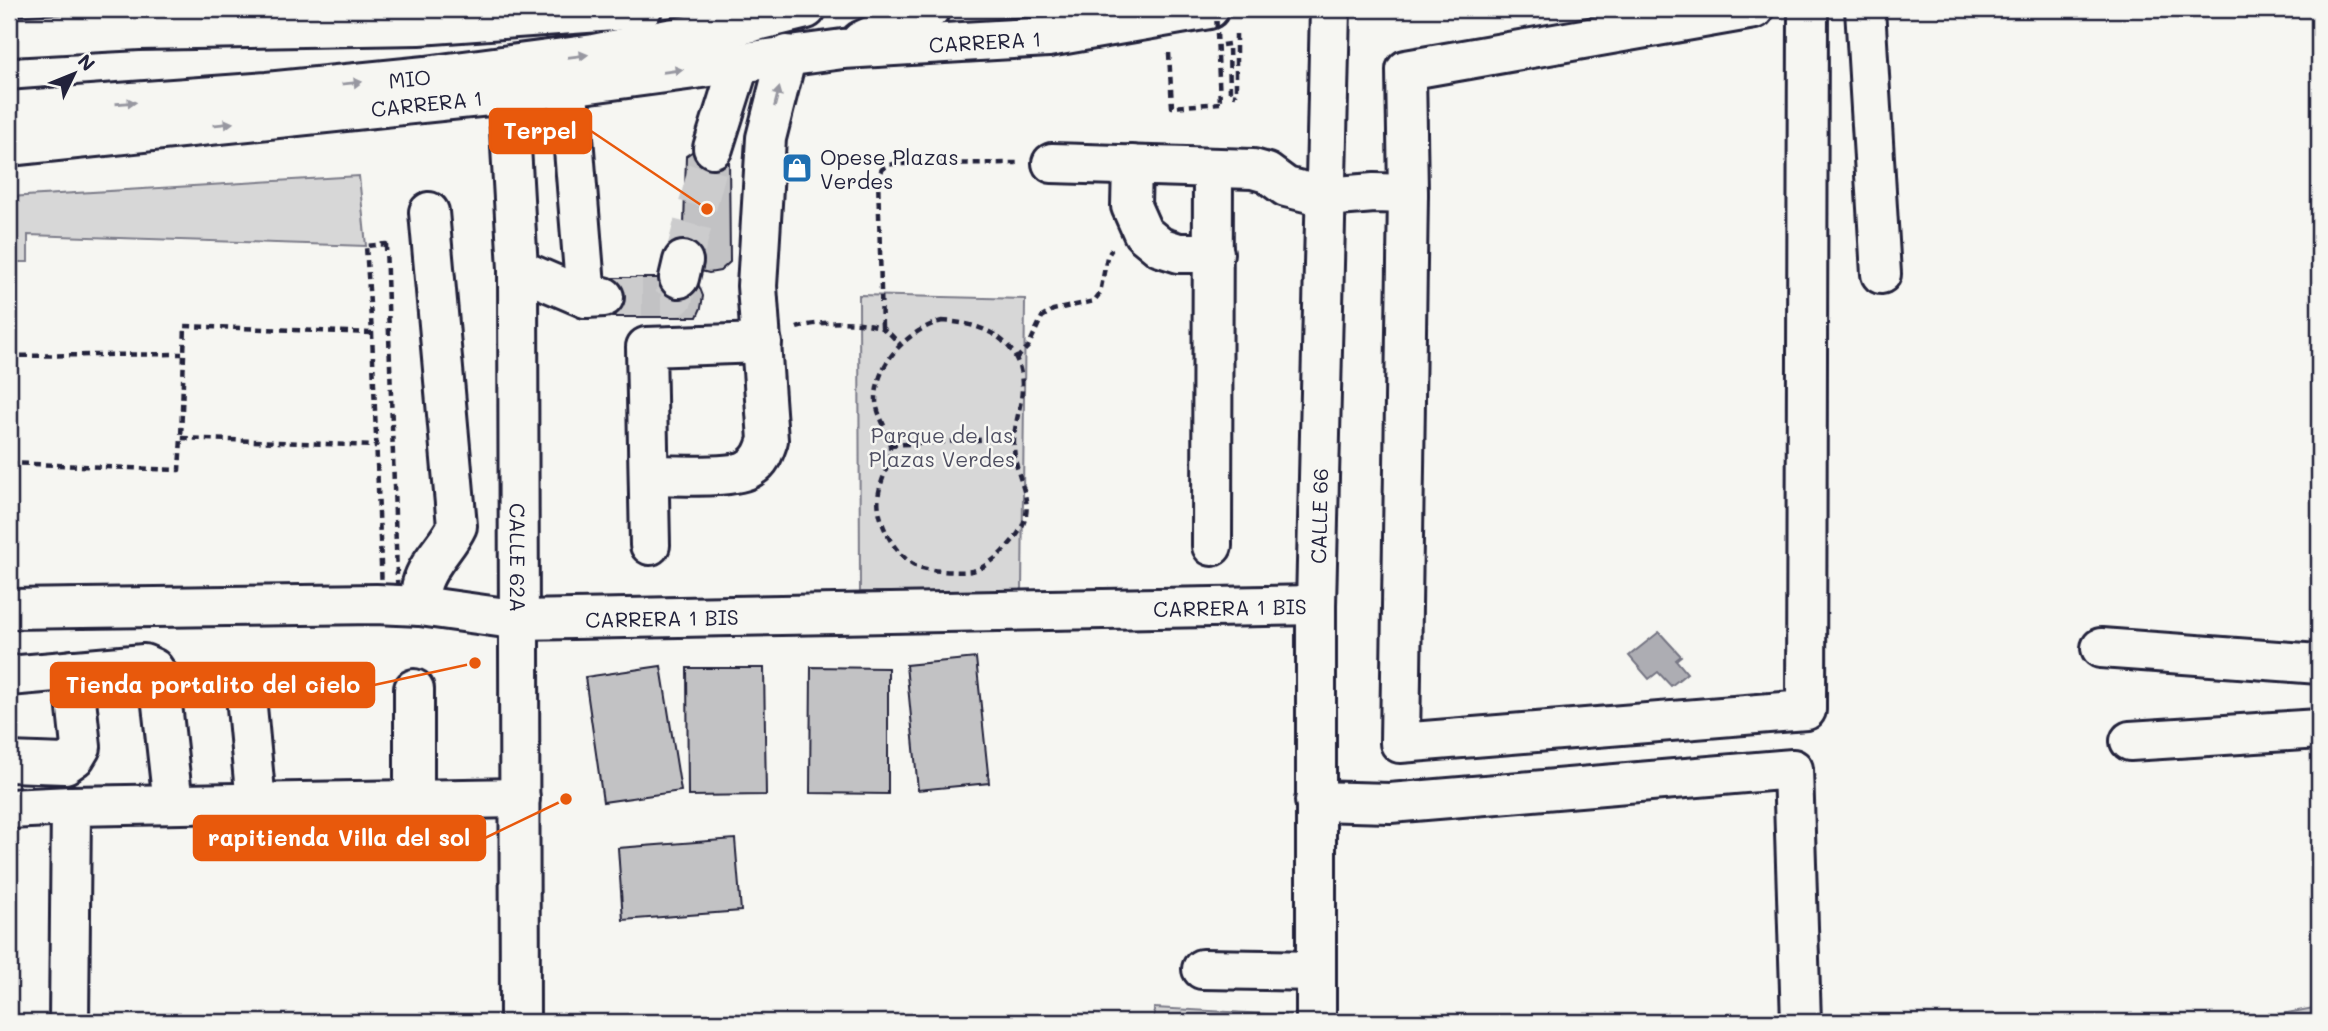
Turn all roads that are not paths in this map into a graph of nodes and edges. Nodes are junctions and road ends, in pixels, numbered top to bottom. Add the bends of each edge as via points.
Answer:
1 (642, 9) edge
2 (806, 9) edge
3 (1053, 9) edge
4 (1330, 9) edge
5 (1754, 9) edge
6 (1808, 9) edge
7 (1865, 9) edge
8 (1222, 20) edge
9 (924, 27) edge
10 (9, 37) edge
11 (788, 55) junction
12 (740, 62) junction
13 (566, 85) junction
14 (508, 94) junction
15 (9, 111) edge
16 (9, 146) edge
17 (713, 148) tunnel mouth
18 (1052, 163) road end
19 (1132, 165) junction
20 (1213, 168) junction
21 (1408, 194) junction
22 (1326, 197) junction
23 (429, 212) dead end
24 (1214, 253) junction
25 (518, 269) junction
26 (1881, 274) dead end
27 (762, 343) junction
28 (650, 475) junction
29 (650, 545) dead end
30 (1212, 546) dead end
31 (409, 606) junction
32 (1316, 606) junction
33 (9, 609) edge
34 (520, 620) junction
35 (2101, 648) dead end
36 (2319, 664) edge
37 (73, 670) junction
38 (9, 676) edge
39 (414, 689) dead end
40 (246, 696) dead end
41 (2319, 729) edge
42 (2130, 741) dead end
43 (9, 762) edge
44 (520, 798) junction
45 (414, 800) junction
46 (1315, 801) junction
47 (256, 803) junction
48 (173, 804) junction
49 (71, 806) junction
50 (9, 809) edge
51 (1202, 969) dead end
52 (1316, 971) junction
53 (69, 1022) edge
54 (520, 1022) edge
55 (1317, 1022) edge
56 (1801, 1022) edge

1 - 10 street via 419,25
15 -> 2 street, MIO via 267,92 491,68 594,54
3 - 9 street
4 - 22 street, CALLE 66
5 - 21 street via 1406,70
6 - 21 street via 1806,710 1400,743
7 - 26 street
8 - 9 street, CARRERA 1 via 1048,37
9 - 11 street, CARRERA 1 via 843,49
11 - 12 street, CARRERA 1
27 -> 11 street via 757,286 766,138
13 -> 12 street, CARRERA 1
12 - 17 street
13 - 14 street, CARRERA 1
13 - 25 street via 595,298
16 -> 14 street, CARRERA 1
14 - 25 street, CALLE 62A
18 - 19 street
19 - 20 street
19 - 24 street via 1131,206 1143,233 1160,247 1179,253
20 - 22 street via 1253,169 1286,187
20 - 24 street
21 - 22 street
22 - 32 street, CALLE 66
23 - 31 street via 457,526
24 - 30 street
25 - 34 street, CALLE 62A
27 - 28 street via 768,440 763,456 748,470 730,474
27 - 28 street via 646,347
28 - 29 street
31 - 33 street, CARRERA 1 BIS
31 - 34 street, CARRERA 1 BIS
32 - 34 street, CARRERA 1 BIS
32 - 46 street, CALLE 66
34 - 44 street, CALLE 62A
35 - 36 street
37 - 38 street
37 - 43 street via 81,747 75,757 65,764
37 - 48 street via 144,664 153,668 159,677
39 - 45 street
40 - 47 street
41 - 42 street
44 - 45 street
44 - 54 street, CALLE 62A
45 - 47 street
46 - 52 street, CALLE 66
46 - 56 street via 1390,803 1793,769
47 - 48 street
48 - 49 street
49 - 50 street
49 - 53 street
51 - 52 street
52 - 55 street, CALLE 66

